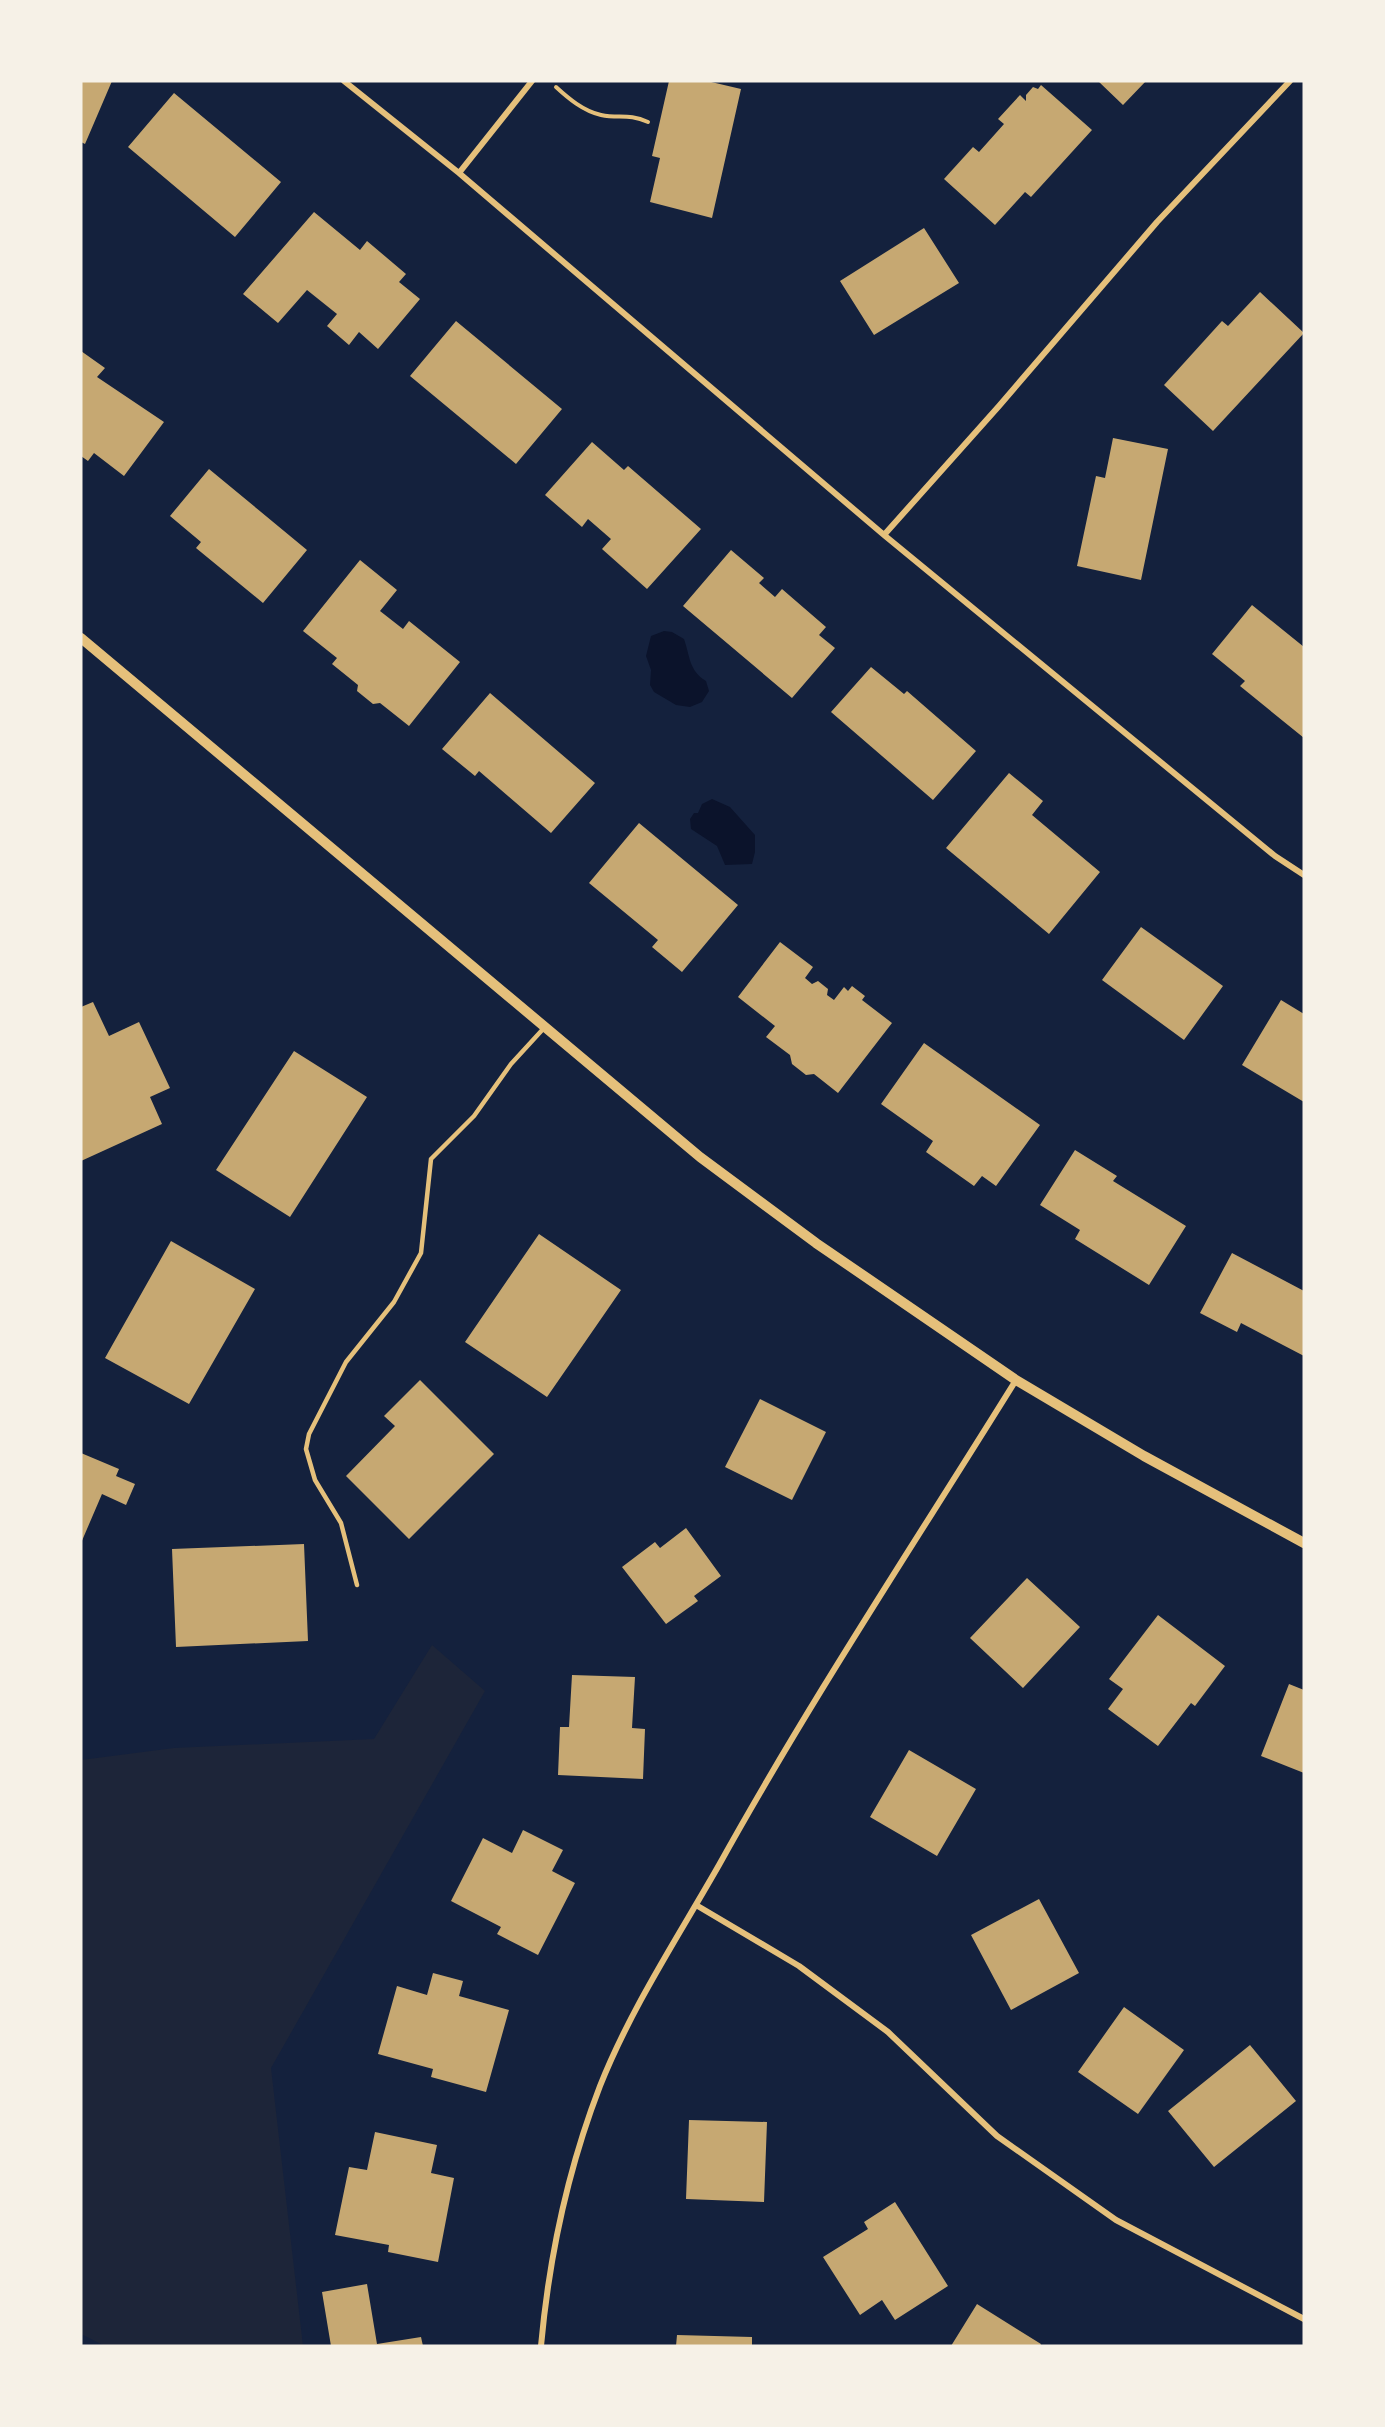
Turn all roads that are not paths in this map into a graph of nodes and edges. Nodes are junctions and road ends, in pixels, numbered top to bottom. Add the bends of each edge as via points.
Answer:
1 (344, 81) edge
2 (532, 81) edge
3 (1290, 81) edge
4 (459, 173) junction
5 (884, 535) junction
6 (81, 638) edge
7 (1304, 874) edge
8 (544, 1028) junction
9 (1016, 1380) junction
10 (1304, 1543) edge
11 (357, 1585) dead end
12 (696, 1905) junction
13 (1304, 2319) edge
14 (541, 2346) edge

1 - 4 street
2 - 4 street
3 - 5 street via 1157,222
4 - 5 street
5 - 7 street via 1275,856
6 - 8 street
8 - 9 street via 700,1157 816,1243
8 - 11 lane via 511,1064 474,1116 431,1159 421,1253 394,1302 346,1362 309,1434 306,1449 315,1480 341,1523
9 - 10 street via 1144,1456
9 - 12 street via 757,1795
12 - 13 street via 799,1966 888,2032 997,2136 1116,2220
12 - 14 street via 656,1973 601,2085 573,2166 545,2294

